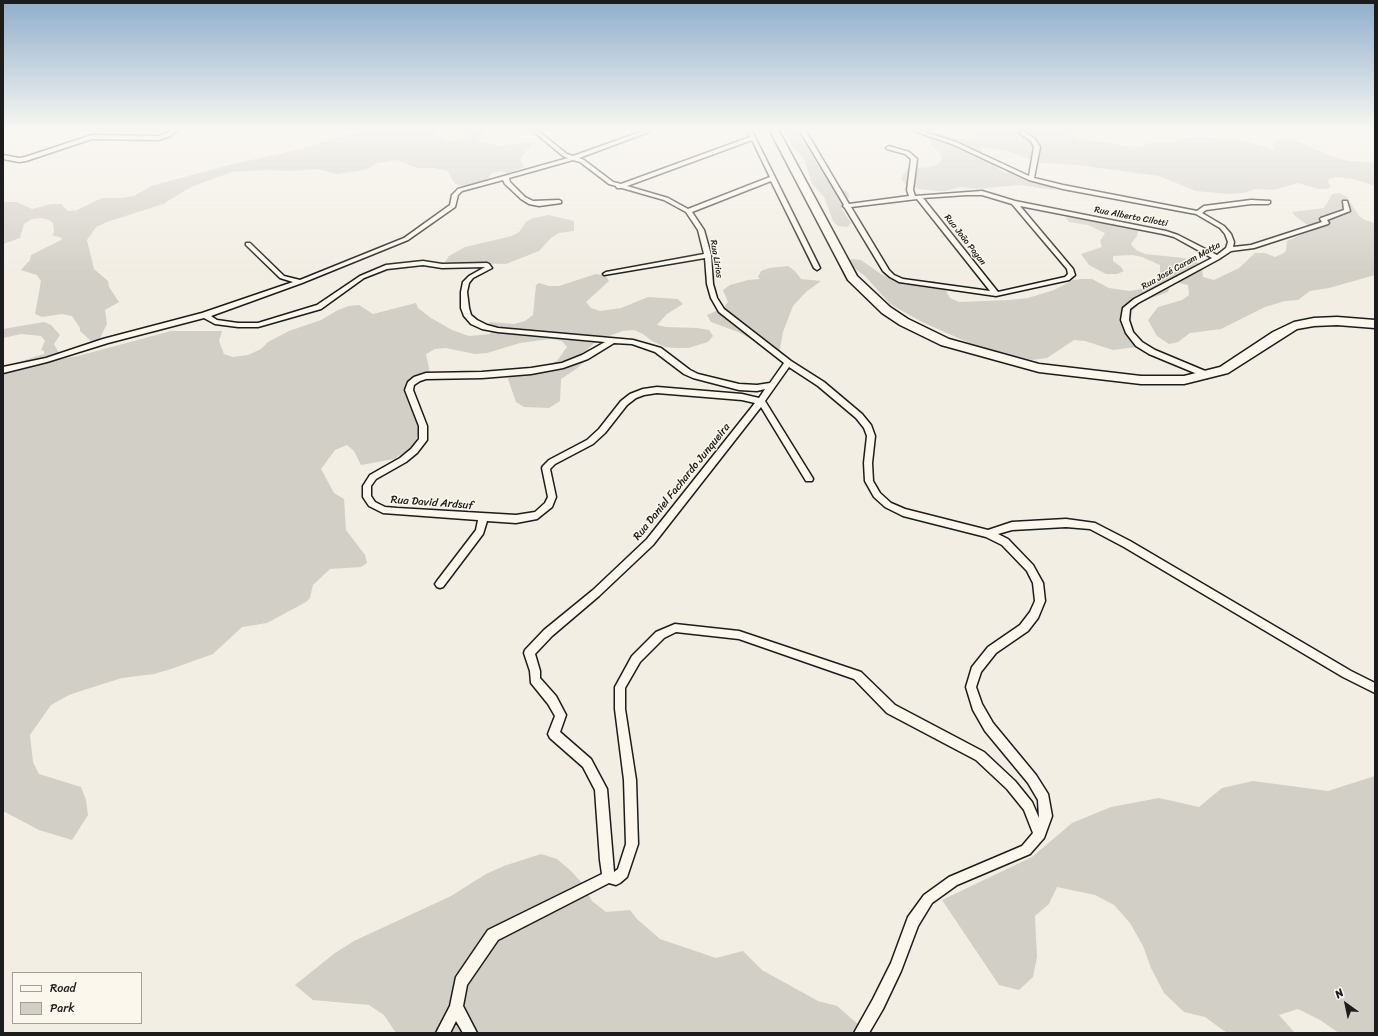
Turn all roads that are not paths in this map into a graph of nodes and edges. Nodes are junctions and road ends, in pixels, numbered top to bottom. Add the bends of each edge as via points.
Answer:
1 (501, 179) edge
2 (506, 179) edge
3 (606, 179) edge
4 (640, 179) edge
5 (770, 179) edge
6 (774, 179) edge
7 (800, 179) edge
8 (831, 179) edge
9 (911, 179) edge
10 (1032, 179) edge
11 (619, 187) junction
12 (916, 197) junction
13 (559, 202) dead end
14 (1268, 202) dead end
15 (1345, 202) dead end
16 (1014, 203) junction
17 (846, 206) junction
18 (688, 211) junction
19 (1198, 213) junction
20 (248, 244) dead end
21 (1229, 249) junction
22 (708, 255) junction
23 (1217, 258) junction
24 (817, 268) dead end
25 (606, 274) dead end
26 (300, 282) junction
27 (996, 294) junction
28 (205, 315) junction
29 (1375, 324) edge
30 (613, 340) junction
31 (788, 363) junction
32 (3, 370) edge
33 (1207, 375) junction
34 (772, 385) junction
35 (762, 402) junction
36 (809, 479) dead end
37 (483, 518) junction
38 (988, 534) junction
39 (440, 584) dead end
40 (1375, 688) edge
41 (1040, 834) junction
42 (609, 877) junction
43 (456, 1007) junction
44 (443, 1033) edge
45 (470, 1033) edge
46 (861, 1033) edge

1 - 26 street via 460,190 455,195 453,206 406,239
2 - 13 street via 507,184 531,202
3 - 11 street, Rua Lirios
4 - 11 street
5 - 18 street
6 - 24 street
7 - 33 main road via 852,278 871,297 904,322 952,344 1039,368 1162,381
8 - 17 street
9 - 12 street via 910,190
10 - 19 street, Rua José Caram Matta
11 - 18 street, Rua Lirios via 666,199
12 - 16 street, Rua Alberto Cilotti via 966,193 982,194
12 - 17 street, Rua Alberto Cilotti
12 - 27 street, Rua João Pagan
14 - 19 street via 1204,208
15 - 21 street via 1347,211 1323,219 1326,224 1252,247
16 - 23 street, Rua Alberto Cilotti via 1164,232 1181,238
16 - 27 street via 1070,269 1072,275 1067,279
17 - 27 street via 892,276 902,281
18 - 22 street, Rua Lirios via 701,230
19 - 21 street, Rua José Caram Matta via 1222,227 1231,242
20 - 26 street via 282,276
21 - 23 street, Rua José Caram Matta
22 - 25 street
22 - 31 street, Rua Lirios via 710,284 721,310
23 - 33 street, Rua José Caram Matta via 1127,308 1126,320 1130,333 1139,344
26 - 28 street
28 - 30 street via 215,322 258,325 319,307 362,277 386,267 423,263 442,266 487,265 489,268 466,282 465,308 474,322 498,330
28 - 32 street
29 - 33 main road via 1337,321 1294,326 1240,361 1224,370
30 - 34 street via 647,345 658,350 687,372 716,382 757,388
30 - 37 street, Rua David Ardsuf via 564,365 482,375 426,376 416,379 411,384 409,390 423,426 423,440 403,460 373,477 367,486 367,497 372,504 383,510
31 - 34 street, Rua Daniel Fachardo Junqueira
31 - 38 street via 821,384 859,416 868,427 869,481 877,495 888,505 917,516
34 - 35 street, Rua Daniel Fachardo Junqueira
35 - 36 street
35 - 37 street, Rua David Ardsuf via 742,397 680,391 657,390 633,396 590,442 552,462 546,468 552,497 549,505 537,515 516,519
35 - 42 street, Rua Daniel Fachardo Junqueira via 650,542 529,653 535,680 561,715 554,734 587,764 601,789
37 - 39 street via 480,532
38 - 40 street via 1020,526 1066,523 1092,526
38 - 41 street via 1005,542 1030,568 1038,583 1040,601 1024,628 992,650 976,670 972,687 977,706 989,727 1032,779 1044,798 1046,816
41 - 42 street via 1028,806 980,756 891,709 857,675 739,635 675,628 660,636 636,659 620,687 620,708 630,780 632,844 623,873 616,879
41 - 46 street via 1026,850 953,881 928,899 913,922 896,966
42 - 43 street via 492,935 461,982
43 - 44 street
43 - 45 street

